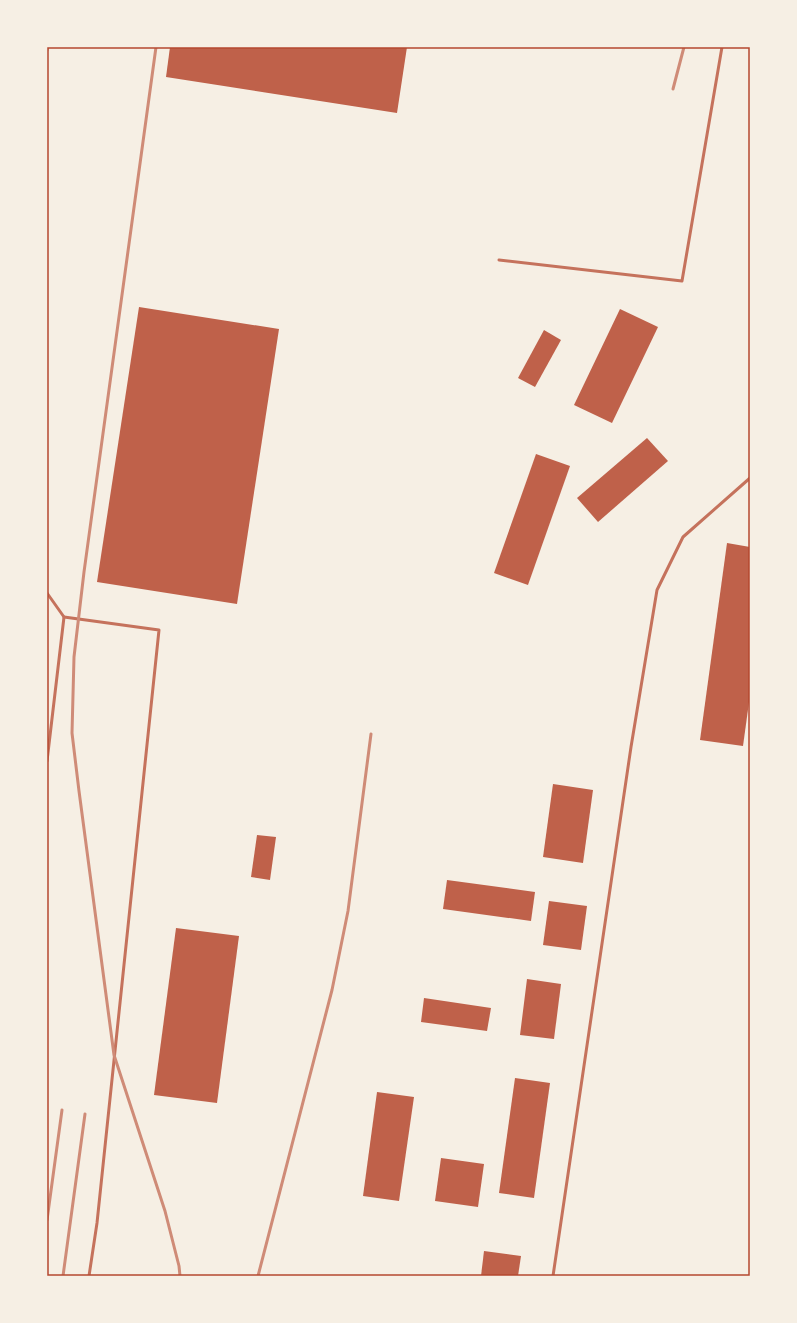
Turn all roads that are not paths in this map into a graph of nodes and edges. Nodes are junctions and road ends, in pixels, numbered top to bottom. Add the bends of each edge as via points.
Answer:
1 (47, 47) edge
2 (722, 47) edge
3 (47, 50) edge
4 (499, 260) dead end
5 (750, 478) edge
6 (47, 593) edge
7 (64, 617) junction
8 (47, 761) edge
9 (90, 1276) edge
10 (553, 1276) edge

1 - 3 lane
2 - 4 lane via 682,281
5 - 10 lane via 683,537 657,590
6 - 7 lane
7 - 8 lane
7 - 9 lane via 159,630

